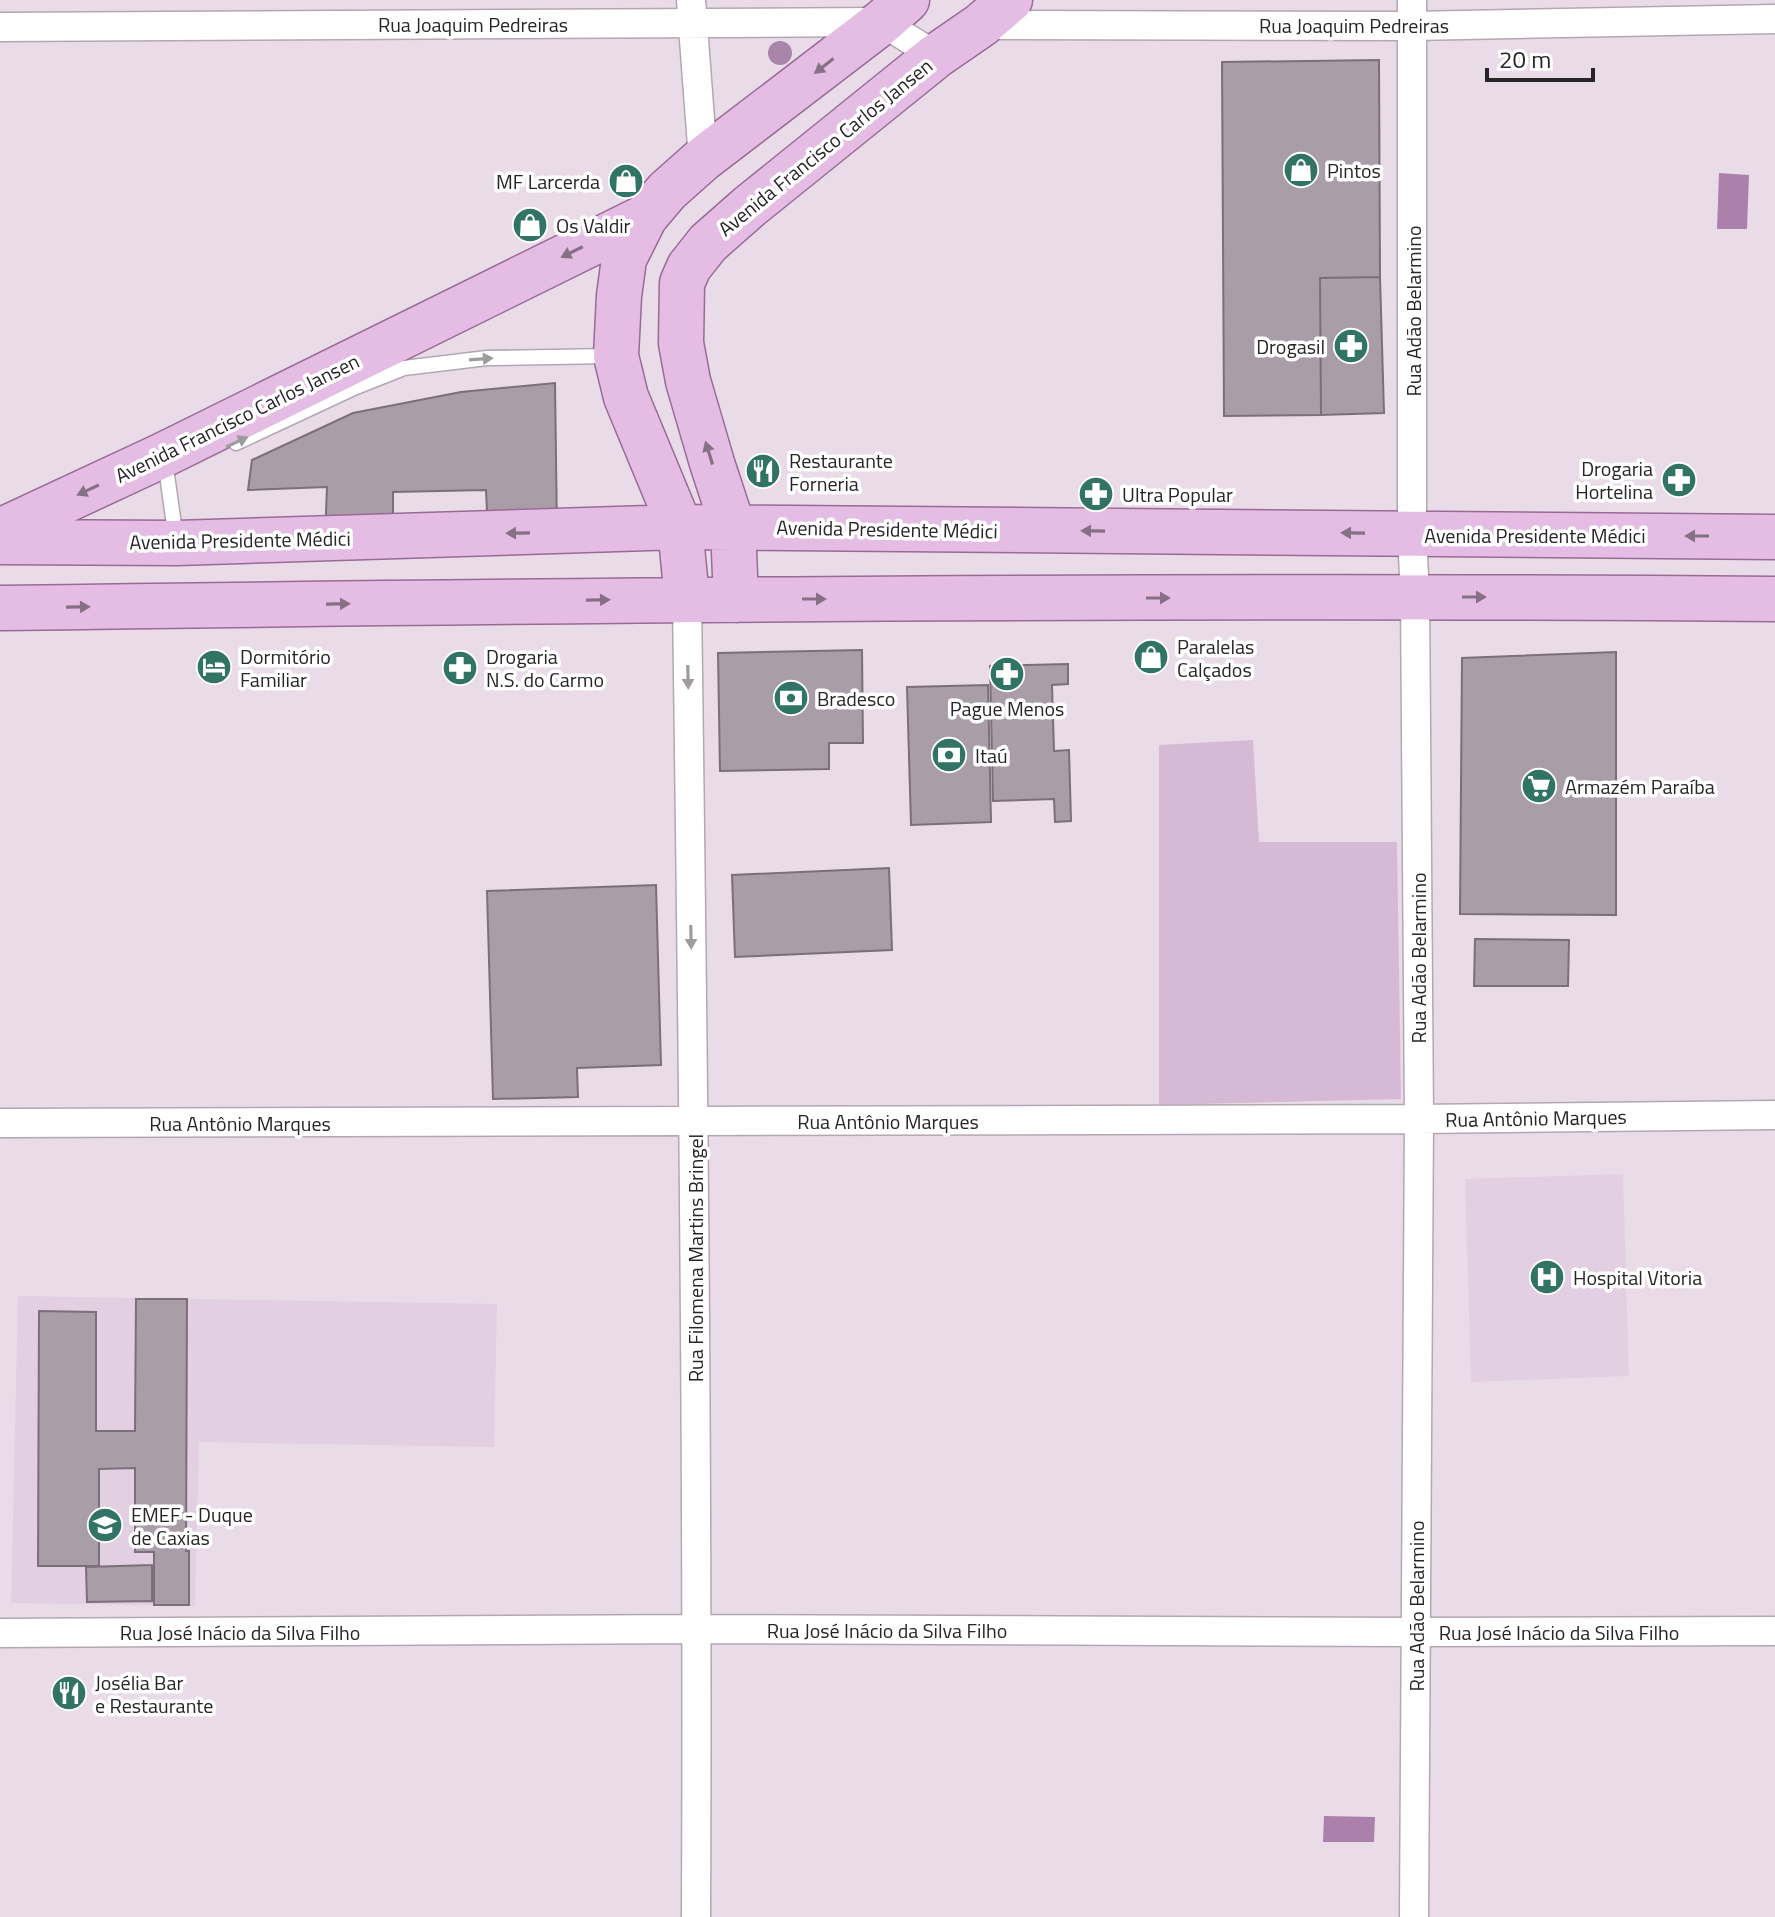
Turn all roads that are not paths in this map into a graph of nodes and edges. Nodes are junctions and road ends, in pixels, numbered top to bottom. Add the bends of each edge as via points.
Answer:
1 (895, 11) edge
2 (691, 12) edge
3 (996, 12) edge
4 (1412, 13) edge
5 (1775, 19) edge
6 (0, 27) edge
7 (936, 56) junction
8 (703, 159) junction
9 (645, 217) junction
10 (616, 356) junction
11 (217, 452) dead end
12 (169, 467) junction
13 (680, 527) junction
14 (733, 527) junction
15 (0, 531) edge
16 (1412, 534) junction
17 (1775, 537) edge
18 (0, 542) edge
19 (177, 543) junction
20 (1415, 597) junction
21 (687, 599) junction
22 (1775, 599) edge
23 (736, 600) junction
24 (0, 608) edge
25 (1775, 1115) edge
26 (1419, 1119) junction
27 (694, 1122) junction
28 (0, 1123) edge
29 (697, 1629) junction
30 (1775, 1631) edge
31 (1416, 1632) junction
32 (0, 1633) edge
33 (696, 1917) edge
34 (1414, 1917) edge

1 - 2 street, Rua Joaquim Pedreiras
1 - 7 street
1 -> 8 main road, Avenida Francisco Carlos Jansen
2 - 6 street, Rua Joaquim Pedreiras
2 - 8 street
3 - 4 street, Rua Joaquim Pedreiras
3 - 7 main road, Avenida Francisco Carlos Jansen
4 - 5 street, Rua Joaquim Pedreiras
4 - 16 street, Rua Adão Belarmino
14 -> 7 main road, Avenida Francisco Carlos Jansen via 688,381 681,343 682,283 708,243
8 - 9 main road, Avenida Francisco Carlos Jansen
9 - 10 main road, Avenida Francisco Carlos Jansen via 624,259
9 -> 12 main road, Avenida Francisco Carlos Jansen via 476,299
11 -> 10 lane via 404,368 487,358
10 - 13 main road via 626,397
12 -> 15 main road, Avenida Francisco Carlos Jansen
12 - 19 lane
13 - 14 main road, Avenida Presidente Médici
13 -> 19 main road, Avenida Presidente Médici
13 - 21 main road
16 -> 14 main road, Avenida Presidente Médici
14 - 23 main road, Avenida Francisco Carlos Jansen
17 -> 16 main road, Avenida Presidente Médici
16 - 20 street, Rua Adão Belarmino
18 - 19 main road, Avenida Presidente Médici
20 -> 22 main road
23 -> 20 main road
20 - 26 street, Rua Adão Belarmino
21 - 23 main road
24 -> 21 main road
21 -> 27 street, Rua Filomena Martins Bringel
25 - 26 street, Rua Antônio Marques
26 - 27 street, Rua Antônio Marques
26 - 31 street, Rua Adão Belarmino
27 - 28 street, Rua Antônio Marques
27 - 29 street, Rua Filomena Martins Bringel
29 - 31 street, Rua José Inácio da Silva Filho
29 - 32 street, Rua José Inácio da Silva Filho
29 - 33 street, Rua Filomena Martins Bringel
30 - 31 street, Rua José Inácio da Silva Filho
31 - 34 street, Rua Adão Belarmino

